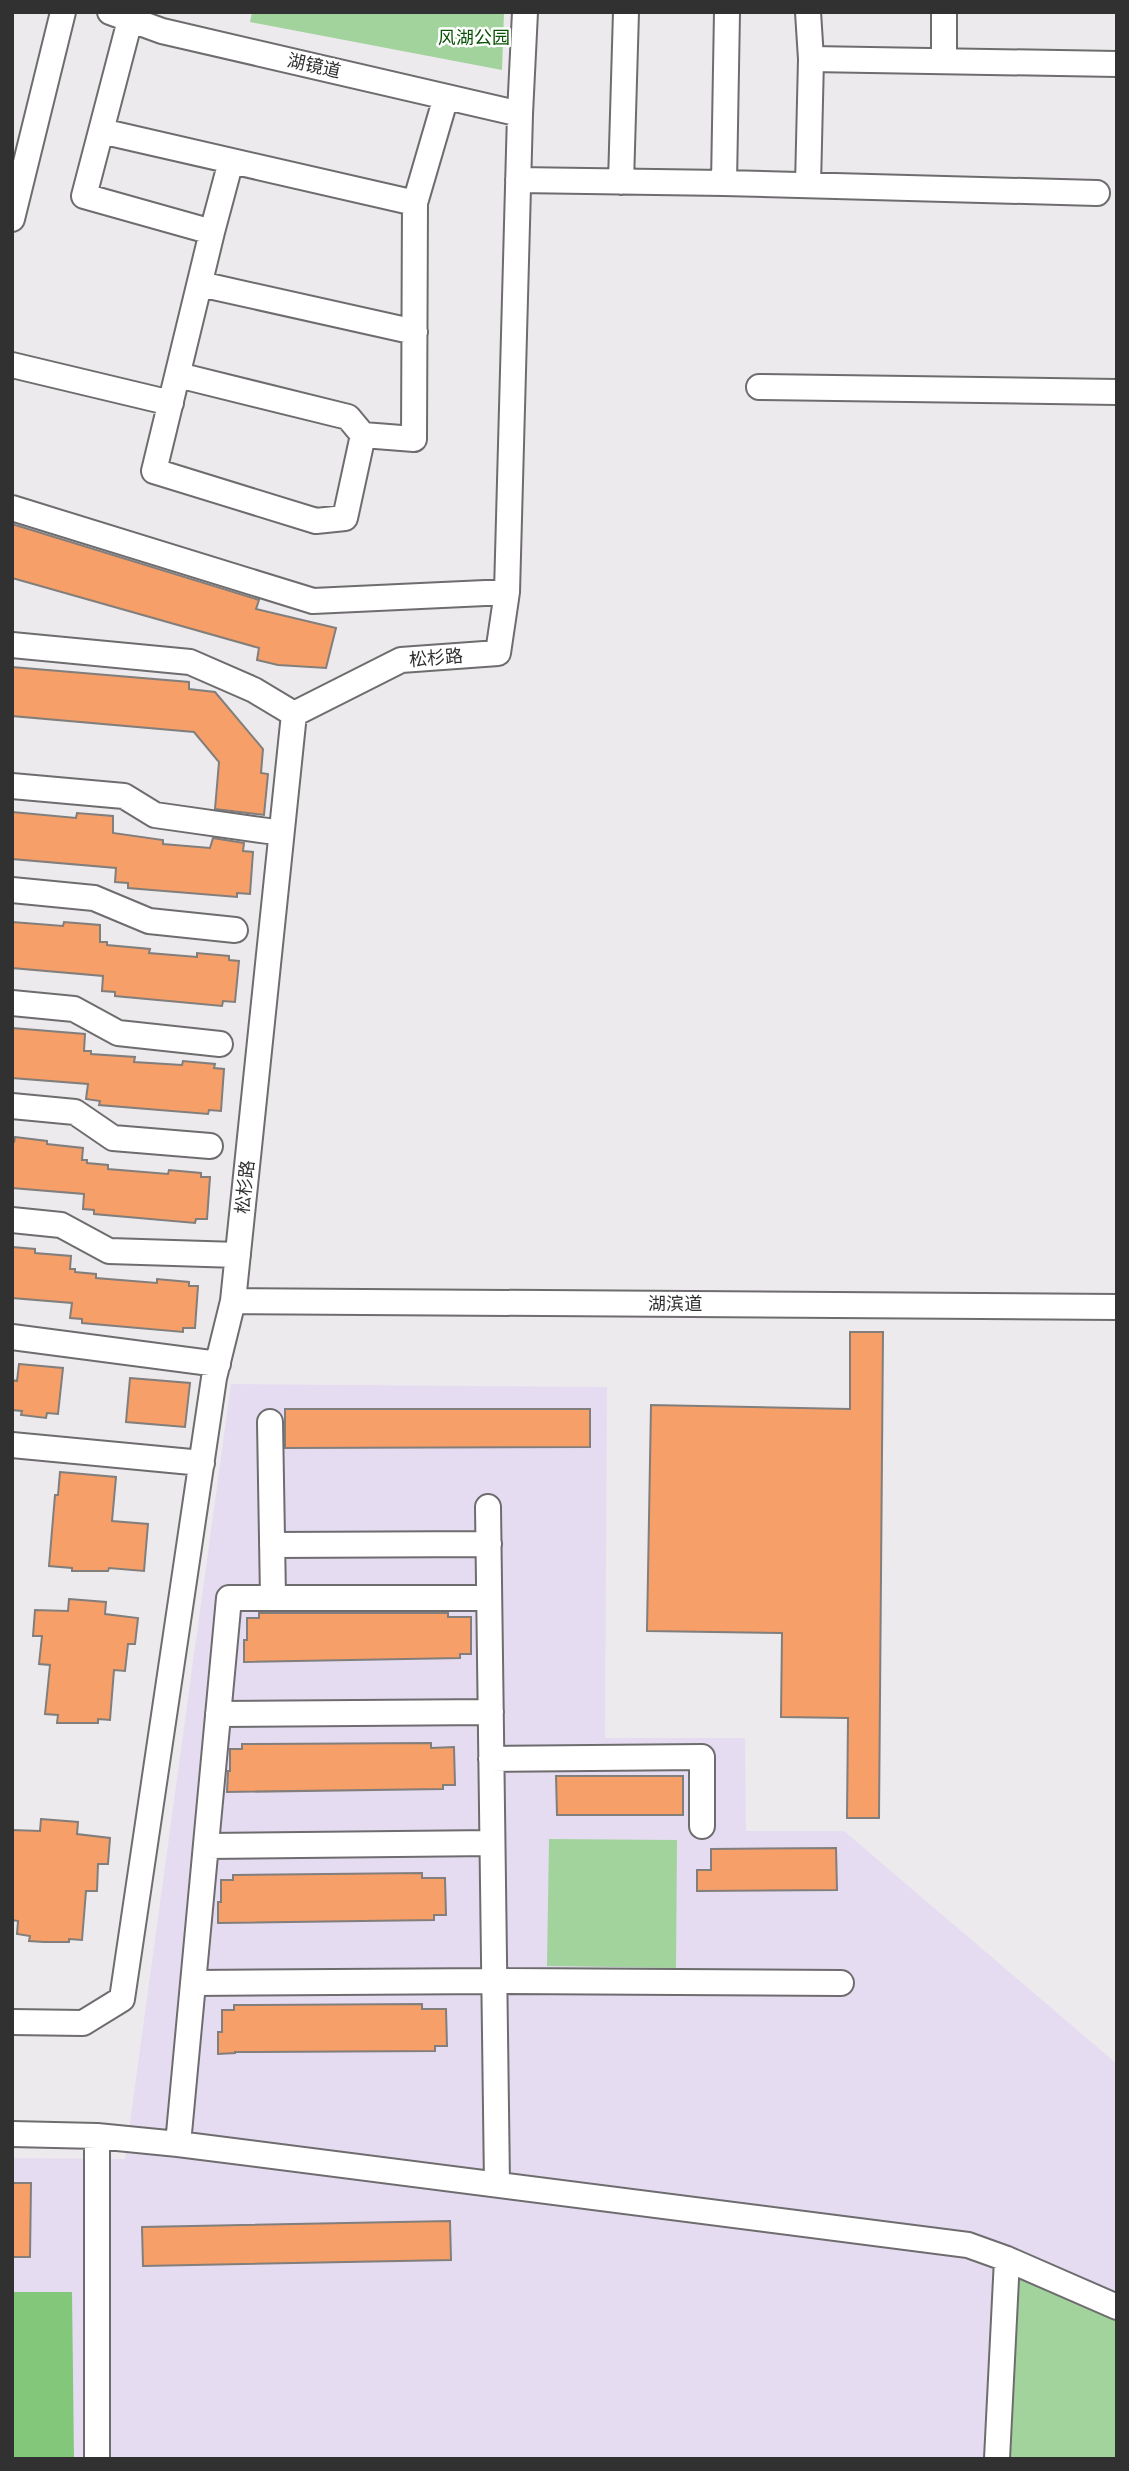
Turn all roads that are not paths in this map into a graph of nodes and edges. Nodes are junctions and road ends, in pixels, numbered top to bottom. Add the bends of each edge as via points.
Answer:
1 (63, 12) edge
2 (525, 12) edge
3 (626, 12) edge
4 (727, 12) edge
5 (808, 12) edge
6 (944, 12) edge
7 (120, 16) edge
8 (166, 22) edge
9 (811, 59) junction
10 (944, 60) junction
11 (1117, 64) edge
12 (446, 97) junction
13 (520, 114) junction
14 (101, 131) junction
15 (231, 161) junction
16 (518, 180) junction
17 (621, 181) junction
18 (724, 183) junction
19 (808, 186) junction
20 (1097, 193) dead end
21 (415, 203) junction
22 (12, 219) edge
23 (212, 232) junction
24 (200, 284) junction
25 (415, 332) junction
26 (12, 365) edge
27 (178, 375) junction
28 (760, 387) dead end
29 (1117, 392) edge
30 (171, 403) junction
31 (363, 435) junction
32 (12, 508) edge
33 (507, 592) junction
34 (12, 645) edge
35 (294, 715) junction
36 (12, 786) edge
37 (268, 831) dead end
38 (12, 890) edge
39 (235, 930) dead end
40 (12, 1003) edge
41 (220, 1044) dead end
42 (12, 1106) edge
43 (210, 1146) dead end
44 (12, 1220) edge
45 (238, 1255) junction
46 (233, 1301) junction
47 (1117, 1307) edge
48 (12, 1337) edge
49 (218, 1364) junction
50 (270, 1422) dead end
51 (12, 1445) edge
52 (202, 1463) junction
53 (488, 1507) dead end
54 (489, 1544) junction
55 (272, 1545) junction
56 (273, 1597) junction
57 (489, 1598) junction
58 (491, 1712) junction
59 (218, 1714) junction
60 (491, 1759) junction
61 (702, 1826) dead end
62 (492, 1843) junction
63 (206, 1846) junction
64 (494, 1981) junction
65 (193, 1983) junction
66 (841, 1983) dead end
67 (12, 2022) edge
68 (12, 2134) edge
69 (97, 2136) junction
70 (178, 2144) junction
71 (497, 2184) junction
72 (1007, 2259) junction
73 (1117, 2307) edge
74 (97, 2459) edge
75 (997, 2459) edge

1 - 22 street
2 - 13 street, 松杉路
3 - 17 street
4 - 18 street
5 - 9 street
6 - 10 street
7 - 8 street, 湖镜道
7 - 14 street
8 - 12 street, 湖镜道
9 - 10 street
9 - 19 street
10 - 11 street
12 - 13 street, 湖镜道
12 - 21 street
13 - 16 street, 松杉路
14 - 15 street
14 - 23 street via 84,196
15 - 21 street
15 - 23 street
16 - 17 street
16 - 33 street, 松杉路
17 - 18 street
18 - 19 street
19 - 20 street
21 - 25 street
23 - 24 street
24 - 25 street
24 - 27 street
25 - 31 street via 414,439
26 - 30 street
27 - 30 street
27 - 31 street via 348,417
28 - 29 street
30 - 31 street via 154,471 316,521 345,518
32 - 33 street via 313,601
33 - 35 street, 松杉路 via 498,653 401,660
34 - 35 street via 190,662 254,690
35 - 45 street, 松杉路
36 - 37 street via 124,796 155,815
38 - 39 street via 94,898 149,922
40 - 41 street via 74,1009 118,1033
42 - 43 street via 75,1112 113,1138
44 - 45 street via 61,1225 109,1251
45 - 46 street, 松杉路
46 - 47 street, 湖滨道
46 - 49 street, 松杉路
48 - 49 street
49 - 52 street, 松杉路
50 - 55 street
51 - 52 street
52 - 67 street, 松杉路 via 121,1999 82,2023
53 - 54 street
54 - 55 street
54 - 57 street
55 - 56 street
56 - 57 street
56 - 59 street via 229,1598
57 - 58 street
58 - 59 street
58 - 60 street
59 - 63 street
60 - 61 street via 702,1757
60 - 62 street
62 - 63 street
62 - 64 street
63 - 65 street
64 - 65 street
64 - 66 street
64 - 71 street
65 - 70 street
68 - 69 street
69 - 70 street
69 - 74 street
70 - 71 street
71 - 72 street via 968,2245
72 - 73 street
72 - 75 street

